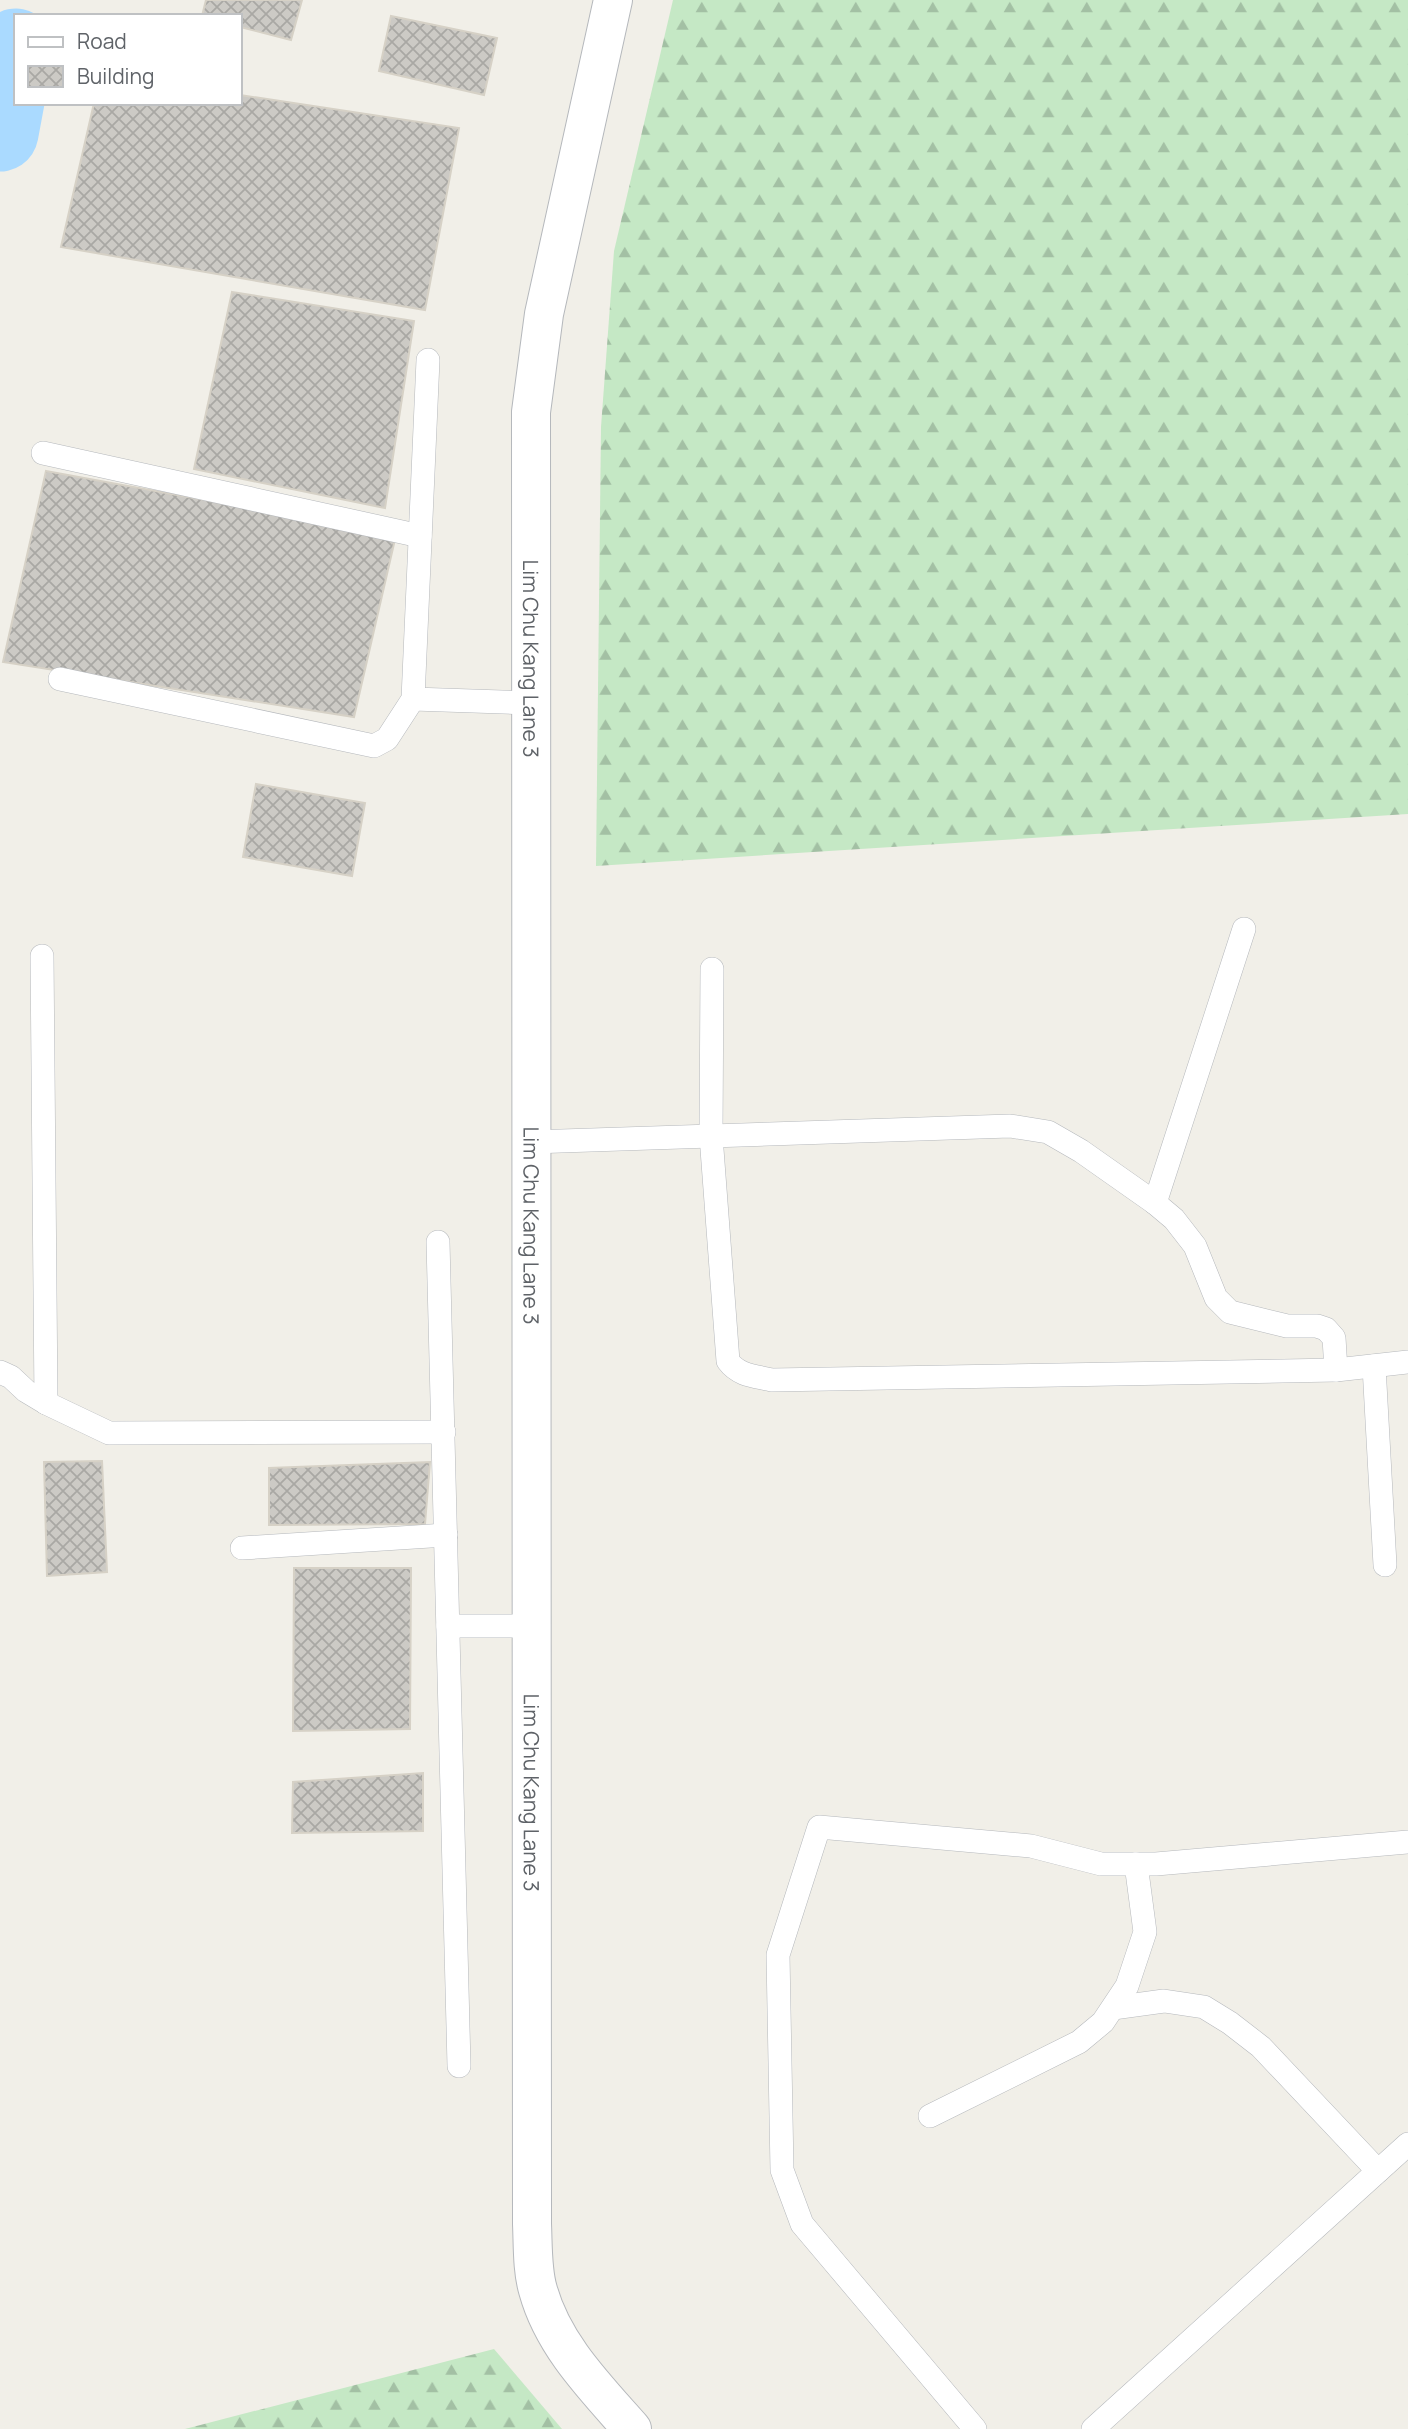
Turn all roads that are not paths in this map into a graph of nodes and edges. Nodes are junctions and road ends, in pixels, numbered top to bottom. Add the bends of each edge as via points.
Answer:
1 (613, 0) edge
2 (428, 360) dead end
3 (43, 453) dead end
4 (420, 536) junction
5 (60, 679) dead end
6 (413, 699) junction
7 (531, 703) junction
8 (1244, 929) dead end
9 (42, 956) dead end
10 (712, 969) dead end
11 (711, 1136) junction
12 (531, 1142) junction
13 (1155, 1203) junction
14 (438, 1242) dead end
15 (1408, 1362) edge
16 (1374, 1366) junction
17 (1336, 1370) junction
18 (0, 1372) edge
19 (46, 1403) junction
20 (444, 1432) junction
21 (446, 1535) junction
22 (242, 1548) dead end
23 (1385, 1565) dead end
24 (448, 1626) junction
25 (531, 1626) junction
26 (1408, 1842) edge
27 (1136, 1864) junction
28 (1113, 2008) junction
29 (459, 2066) dead end
30 (930, 2116) dead end
31 (1408, 2144) edge
32 (1378, 2171) junction
33 (632, 2429) edge
34 (975, 2429) edge
35 (1093, 2429) edge

1 - 7 street, Lim Chu Kang Lane 3 via 544,314 531,412
2 - 4 lane
3 - 4 lane
4 - 6 lane
5 - 6 lane via 374,746 387,739
6 - 7 lane
7 - 12 street, Lim Chu Kang Lane 3
8 - 13 lane
9 - 19 lane
10 - 11 lane
11 - 12 lane
11 - 13 lane via 1010,1126 1048,1132
11 - 17 lane via 728,1361 743,1374 772,1380
12 - 25 street, Lim Chu Kang Lane 3
13 - 17 lane via 1195,1246 1216,1298 1230,1312 1287,1326 1326,1329 1334,1338
14 - 20 lane
15 - 16 lane
16 - 17 lane
16 - 23 lane
18 - 19 lane
19 - 20 lane via 109,1433
20 - 21 lane
21 - 22 lane
21 - 24 lane
24 - 25 lane
24 - 29 lane
25 - 33 street, Lim Chu Kang Lane 3 via 531,2224 537,2289 557,2337
26 - 27 lane
27 - 28 lane via 1145,1932 1127,1986
27 - 34 lane via 1101,1864 1031,1846 819,1827 778,1955 782,2170 802,2224
28 - 30 lane via 1079,2042
28 - 32 lane via 1164,2001 1204,2007 1261,2047
31 - 32 lane
32 - 35 lane

